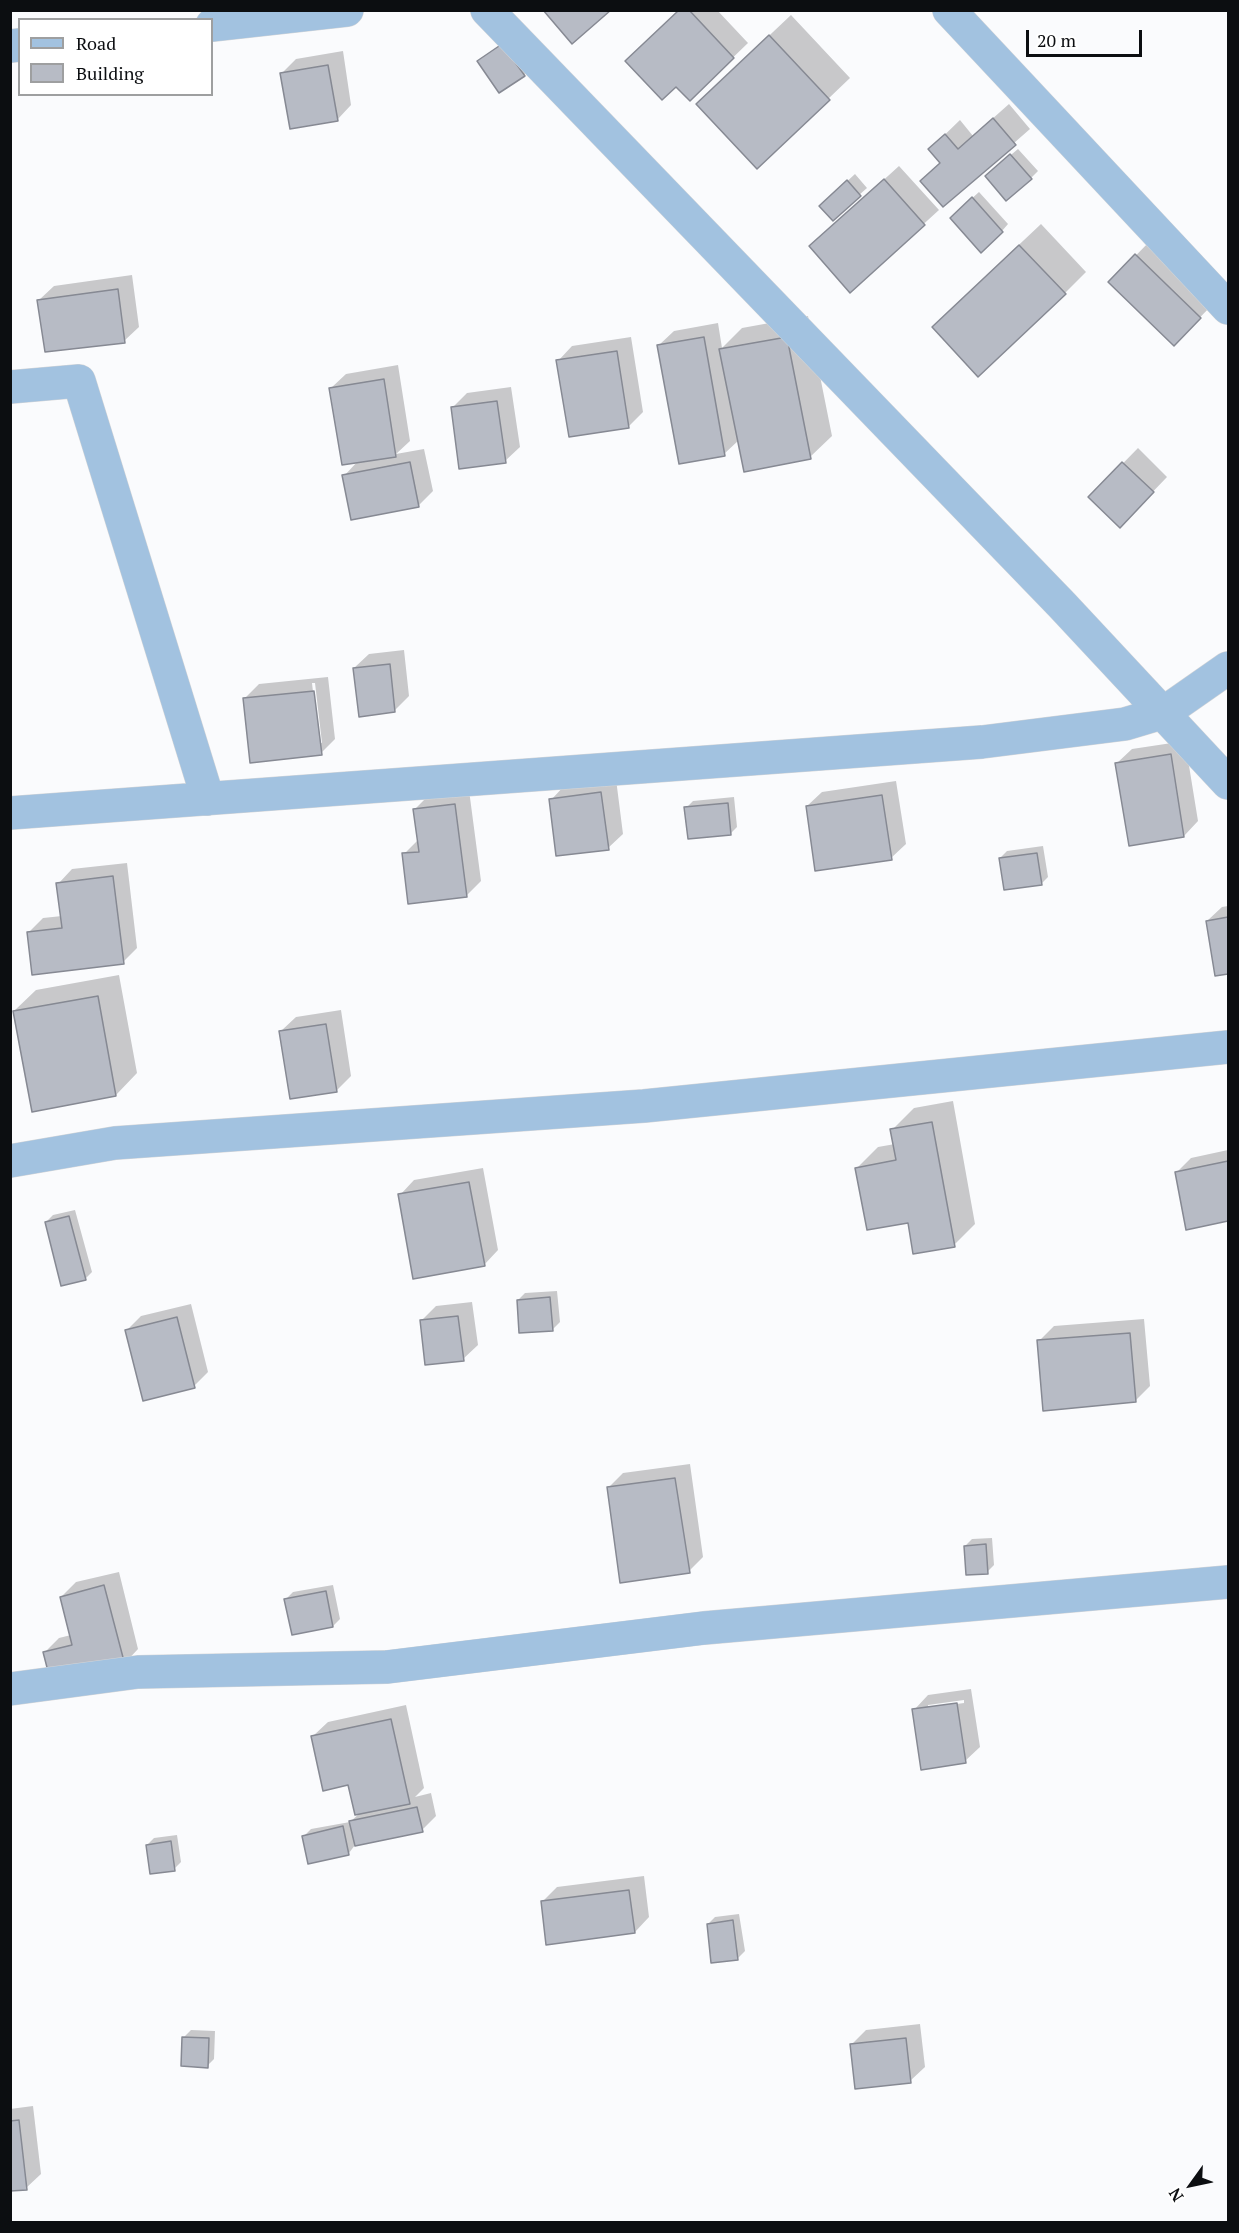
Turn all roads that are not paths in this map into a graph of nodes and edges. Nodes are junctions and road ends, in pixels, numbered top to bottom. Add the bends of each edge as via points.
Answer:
1 (347, 10) edge
2 (487, 10) edge
3 (949, 10) edge
4 (213, 25) edge
5 (1228, 308) edge
6 (10, 387) edge
7 (1228, 668) edge
8 (1164, 712) junction
9 (1228, 783) edge
10 (208, 799) junction
11 (10, 813) edge
12 (1228, 1047) edge
13 (10, 1161) edge
14 (1228, 1582) edge
15 (10, 1689) edge

1 - 4 street
2 - 8 street
3 - 5 street
6 - 10 street via 79,381
7 - 8 street
8 - 9 street
8 - 10 street via 1125,724 982,742
10 - 11 street
12 - 13 street via 644,1106 115,1143
14 - 15 street via 704,1628 387,1667 138,1672

